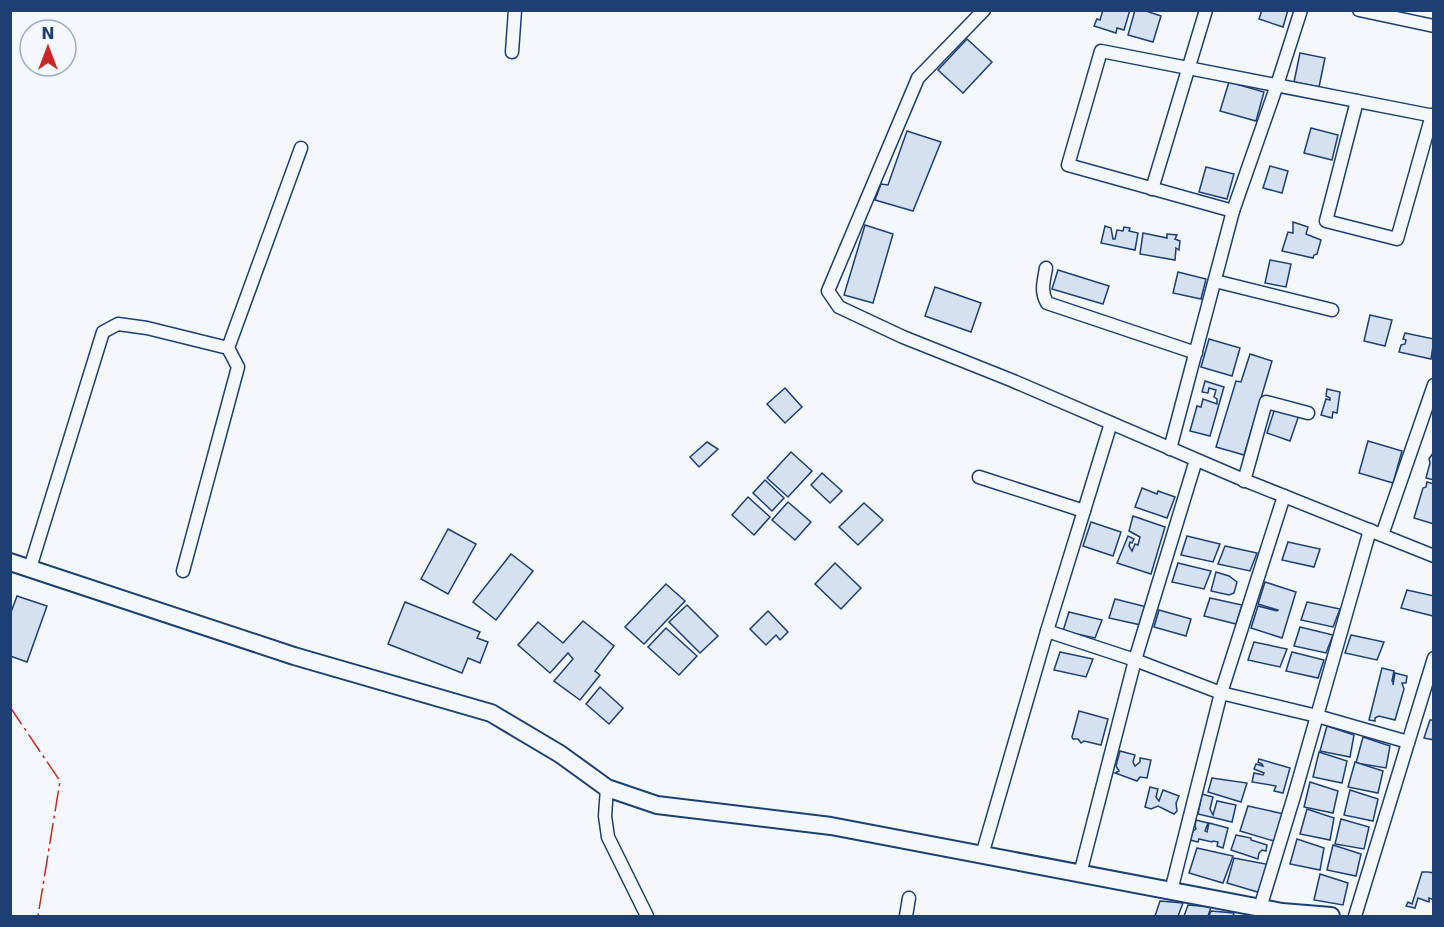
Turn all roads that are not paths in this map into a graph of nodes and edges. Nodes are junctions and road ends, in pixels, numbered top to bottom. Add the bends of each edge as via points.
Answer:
1 (515, 10) edge
2 (984, 10) edge
3 (1206, 10) edge
4 (1301, 10) edge
5 (1359, 10) edge
6 (1381, 13) edge
7 (1434, 26) edge
8 (512, 52) dead end
9 (1189, 68) junction
10 (1277, 85) junction
11 (1357, 101) junction
12 (1433, 116) edge
13 (301, 148) dead end
14 (1152, 189) junction
15 (1233, 211) junction
16 (1047, 268) dead end
17 (1215, 281) junction
18 (1332, 310) dead end
19 (228, 348) junction
20 (1196, 353) junction
21 (1434, 385) edge
22 (1430, 409) edge
23 (1308, 413) dead end
24 (1111, 423) junction
25 (1170, 449) junction
26 (1196, 460) junction
27 (979, 477) dead end
28 (1244, 481) junction
29 (1284, 496) junction
30 (1084, 511) junction
31 (1370, 530) junction
32 (1382, 535) junction
33 (1434, 556) edge
34 (11, 565) edge
35 (30, 568) junction
36 (183, 571) dead end
37 (1047, 631) junction
38 (1434, 658) edge
39 (1135, 660) junction
40 (1221, 693) junction
41 (1317, 717) junction
42 (1408, 742) junction
43 (607, 788) junction
44 (982, 855) junction
45 (1080, 874) junction
46 (1171, 891) junction
47 (909, 898) dead end
48 (1260, 908) junction
49 (647, 916) edge
50 (906, 916) edge
51 (1331, 916) edge
52 (1355, 916) edge

1 - 8 street
2 - 24 street via 918,78 828,291 839,307 903,338
3 - 9 street
4 - 10 street
5 - 6 street
6 - 7 street
9 - 10 street
9 - 14 street
9 - 14 street via 1101,51 1068,165
10 - 11 street
10 - 15 street
11 - 12 street
11 - 12 street via 1326,221 1397,239
13 - 19 street
14 - 15 street
15 - 17 street
16 - 20 street via 1042,287 1047,303
17 - 18 street
17 - 20 street
19 - 35 street via 118,324 103,332
19 - 36 street via 238,367
20 - 25 street
21 - 22 street
22 - 32 street
23 - 28 street via 1266,402
24 - 25 street
24 - 30 street
25 - 26 street
26 - 28 street
26 - 39 street
27 - 30 street
28 - 29 street
29 - 31 street
29 - 40 street
30 - 37 street
31 - 32 street
31 - 41 street
32 - 33 street
34 - 35 street
35 - 43 street via 294,656 491,713 560,754
37 - 39 street
37 - 44 street
38 - 42 street
39 - 40 street
39 - 45 street
40 - 41 street
40 - 46 street
41 - 42 street
41 - 48 street
42 - 52 street
43 - 44 street via 657,805 831,826
43 - 49 street via 608,837
44 - 45 street
45 - 46 street
46 - 48 street
47 - 50 street
48 - 51 street

